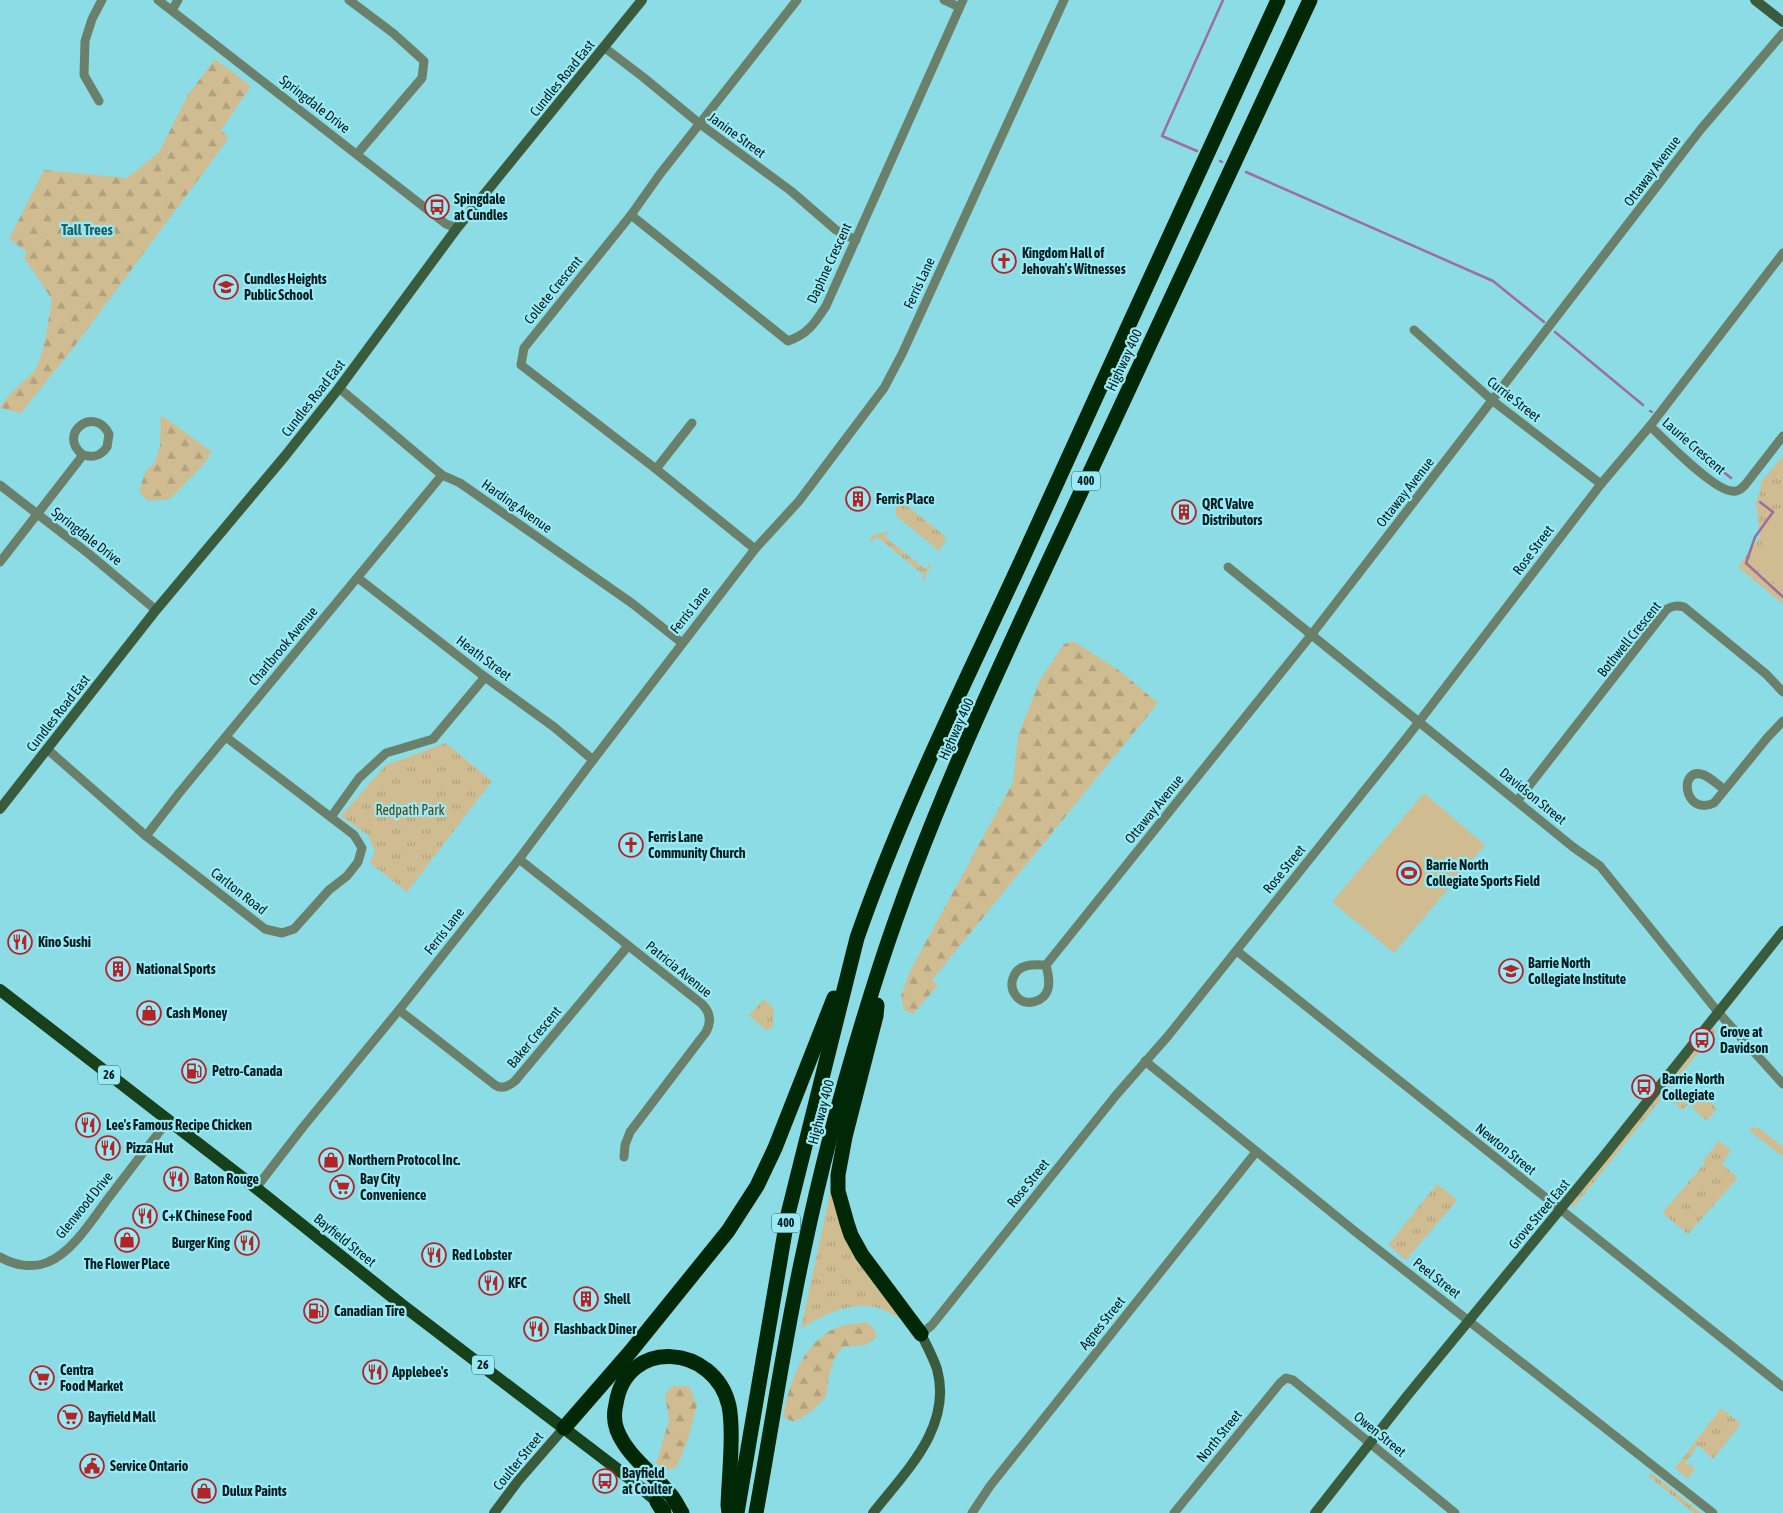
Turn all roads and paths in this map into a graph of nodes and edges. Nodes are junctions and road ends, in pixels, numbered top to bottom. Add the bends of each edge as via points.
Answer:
1 (102, 0) edge
2 (158, 0) edge
3 (178, 0) edge
4 (349, 0) edge
5 (642, 0) edge
6 (797, 0) edge
7 (944, 0) edge
8 (1064, 0) edge
9 (1278, 0) edge
10 (1310, 0) edge
11 (1755, 0) edge
12 (961, 4) edge
13 (172, 10) junction
14 (1783, 22) edge
15 (1783, 33) edge
16 (605, 48) junction
17 (99, 101) dead end
18 (700, 124) junction
19 (357, 154) junction
20 (631, 215) junction
21 (457, 228) junction
22 (856, 240) junction
23 (1783, 253) edge
24 (1414, 330) dead end
25 (339, 388) junction
26 (1493, 401) junction
27 (692, 423) dead end
28 (1650, 426) junction
29 (1783, 436) edge
30 (83, 455) junction
31 (656, 469) junction
32 (442, 475) junction
33 (1601, 484) junction
34 (0, 485) edge
35 (36, 514) junction
36 (755, 549) junction
37 (0, 562) edge
38 (1228, 567) dead end
39 (358, 578) junction
40 (156, 610) junction
41 (1312, 634) junction
42 (682, 643) junction
43 (485, 677) junction
44 (1783, 692) edge
45 (1783, 721) edge
46 (1419, 722) junction
47 (226, 737) junction
48 (47, 749) junction
49 (593, 760) junction
50 (1724, 789) dead end
51 (1518, 800) junction
52 (0, 809) edge
53 (331, 817) junction
54 (146, 836) junction
55 (519, 859) junction
56 (1783, 930) edge
57 (857, 938) junction
58 (628, 946) junction
59 (1237, 950) junction
60 (1046, 965) junction
61 (879, 969) junction
62 (0, 990) edge
63 (399, 1010) junction
64 (1718, 1012) junction
65 (1145, 1061) junction
66 (1783, 1084) edge
67 (168, 1121) junction
68 (1256, 1152) junction
69 (624, 1157) dead end
70 (256, 1188) junction
71 (1561, 1210) junction
72 (0, 1257) edge
73 (1469, 1320) junction
74 (921, 1334) junction
75 (1286, 1378) joint
76 (1783, 1387) edge
77 (564, 1428) junction
78 (1369, 1443) junction
79 (660, 1507) edge
80 (494, 1513) edge
81 (670, 1513) edge
82 (682, 1513) edge
83 (730, 1513) edge
84 (737, 1513) edge
85 (756, 1513) edge
86 (873, 1513) edge
87 (972, 1513) edge
88 (1174, 1513) edge
89 (1315, 1513) edge
90 (1455, 1513) edge
91 (1713, 1513) edge

1 - 17 street via 85,41 84,74
2 - 13 street, Springdale Drive
3 - 13 street
4 - 19 street via 424,61 422,78
5 - 16 main road, Cundles Road East
6 - 18 street, Collete Crescent
7 - 12 street
8 - 36 street, Ferris Lane via 884,388 799,501
9 - 57 highway, Highway 400 / 400 via 935,744
10 - 61 highway, Highway 400 / 400 via 1008,648 932,825
11 - 14 main road
12 - 22 street, Daphne Crescent
13 - 19 street, Springdale Drive
15 - 26 street, Ottaway Avenue via 1701,129
16 - 18 street, Janine Street
16 - 21 main road, Cundles Road East
18 - 20 street, Collete Crescent
18 - 22 street, Janine Street via 792,191 836,230
19 - 21 street, Springdale Drive via 446,224
20 - 22 street, Daphne Crescent via 788,341 802,336 826,306
20 - 31 street, Collete Crescent via 524,348 522,364
21 - 25 main road, Cundles Road East
23 - 28 street, Rose Street
24 - 26 street, Currie Street
25 - 32 street, Harding Avenue
25 - 40 main road, Cundles Road East
26 - 33 street, Currie Street
26 - 41 street, Ottaway Avenue
27 - 31 street
28 - 29 street, Laurie Crescent via 1711,481 1733,492 1745,485
28 - 33 street, Rose Street
30 - 30 street via 98,456 107,447 108,434 101,424 87,422 75,433 74,442
30 - 35 street
31 - 36 street, Collete Crescent
32 - 39 street, Charlbrook Avenue
32 - 42 street, Harding Avenue via 460,483 633,604
33 - 46 street, Rose Street
34 - 35 street, Springdale Drive
35 - 37 street
35 - 40 street, Springdale Drive
36 - 42 street, Ferris Lane
38 - 41 street, Davidson Street
39 - 43 street, Heath Street
39 - 47 street, Charlbrook Avenue
40 - 48 main road, Cundles Road East
41 - 46 street, Davidson Street
41 - 60 street, Ottaway Avenue
42 - 49 street, Ferris Lane
43 - 49 street, Heath Street
43 - 53 street via 433,739 386,753 359,778
44 - 51 street, Bothwell Crescent via 1766,674 1684,607 1671,607
45 - 50 street
46 - 51 street, Davidson Street
46 - 59 street, Rose Street
47 - 53 street, Carlton Road
47 - 54 street, Charlbrook Avenue
48 - 52 main road, Cundles Road East
48 - 54 street, Carlton Road
49 - 55 street, Ferris Lane
51 - 64 street, Davidson Street via 1600,866
53 - 54 street, Carlton Road via 354,835 362,848 358,862 294,929 282,933 265,929
55 - 58 street, Patricia Avenue
55 - 63 street, Ferris Lane
56 - 64 main road, Grove Street East
57 - 77 highway via 776,1148 757,1186 728,1231
57 - 84 highway, Highway 400 / 400 via 788,1214
58 - 63 street, Baker Crescent via 515,1081 502,1088
58 - 69 street, Patricia Avenue via 702,1004 710,1021 706,1032 630,1132
59 - 65 street, Rose Street
59 - 71 street, Newton Street
60 - 60 street via 1025,966 1018,970 1011,982 1016,996 1028,1003 1043,997 1049,983
61 - 74 highway via 876,1016 845,1137 838,1191 846,1223 862,1255
61 - 85 highway, Highway 400 / 400 via 835,1120 803,1251
62 - 67 main road, Bayfield Street / 26
63 - 70 street, Ferris Lane
64 - 66 street, Davidson Street
64 - 71 main road, Grove Street East
65 - 68 street, Peel Street
65 - 74 street, Rose Street via 932,1325
67 - 70 main road, Bayfield Street / 26
67 - 72 street, Glenwood Drive via 79,1236 56,1258 35,1266 11,1263
68 - 73 street, Peel Street
68 - 87 street, Agnes Street via 990,1486
70 - 77 main road, Bayfield Street / 26
71 - 73 main road, Grove Street East
71 - 76 street, Newton Street
73 - 78 main road, Grove Street East
73 - 91 street, Peel Street
74 - 86 main road via 937,1369 940,1402 937,1418 922,1451
75 - 78 street, Owen Street via 1293,1380
75 - 88 street, North Street
77 - 79 main road, Bayfield Street / 26
77 - 80 main road, Coulter Street
78 - 89 main road, Grove Street East
78 - 90 street, Owen Street
79 - 81 main road, Bayfield Street / 26
82 - 83 highway via 671,1494 624,1443 616,1429 617,1395 637,1366 653,1358 670,1356 691,1360 715,1377 723,1391 729,1406

